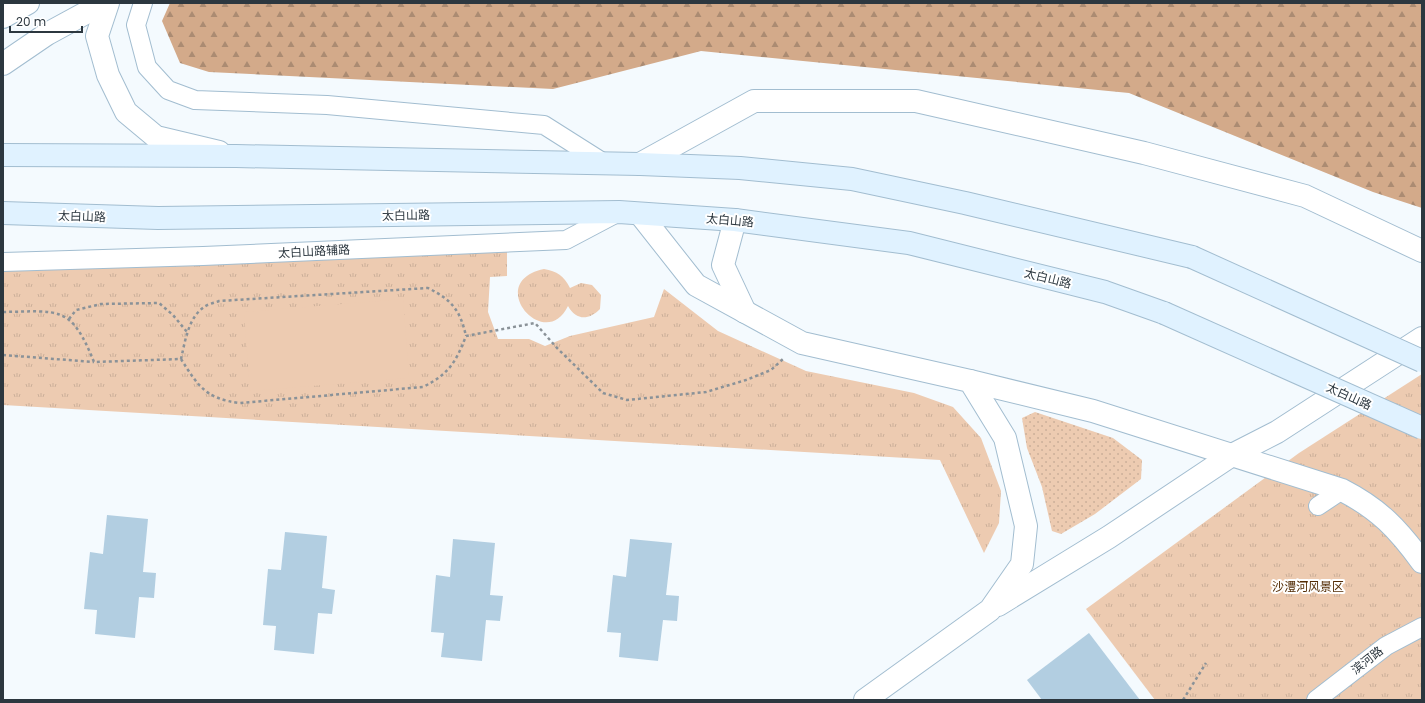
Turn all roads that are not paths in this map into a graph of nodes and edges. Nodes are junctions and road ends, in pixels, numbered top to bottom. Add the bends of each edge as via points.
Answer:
1 (28, 3) edge
2 (104, 3) edge
3 (108, 3) edge
4 (143, 3) edge
5 (3, 17) edge
6 (3, 64) edge
7 (3, 155) edge
8 (236, 156) junction
9 (604, 163) junction
10 (640, 164) junction
11 (619, 212) junction
12 (3, 213) edge
13 (640, 214) junction
14 (734, 220) junction
15 (1422, 251) edge
16 (3, 262) edge
17 (745, 312) junction
18 (1422, 338) edge
19 (1422, 361) edge
20 (970, 381) junction
21 (1422, 428) edge
22 (1232, 455) junction
23 (1342, 490) junction
24 (1318, 506) dead end
25 (1422, 562) edge
26 (990, 610) junction
27 (1422, 627) edge
28 (865, 700) edge
29 (1316, 700) edge

1 - 5 street
2 - 6 street via 47,34
3 - 8 street via 97,36 108,74 126,112 156,137
4 - 9 street via 136,25 147,67 168,90 195,100 327,105 544,125
7 - 8 main road
8 - 9 main road
9 - 10 main road
10 - 15 street via 754,101 916,101 1144,153 1304,196
10 - 19 main road, bridge via 740,168 852,179 965,202 1192,257
11 - 12 main road, 太白山路 via 158,218
11 - 13 main road, 太白山路
11 - 16 street, 太白山路辅路 via 566,240
13 - 14 main road, 太白山路
13 - 17 street via 696,285
14 - 17 street via 723,265
14 - 21 main road, 太白山路, bridge via 909,243 1105,292 1164,313
17 - 20 street via 802,343
18 - 22 street via 1277,432
20 - 22 street via 1093,410
20 - 26 street via 1005,438 1026,526 1022,564
22 - 23 street
22 - 26 street via 1109,537
23 - 24 street
23 - 25 street via 1365,501 1400,532
26 - 28 street
27 - 29 street, 滨河路 via 1386,646

